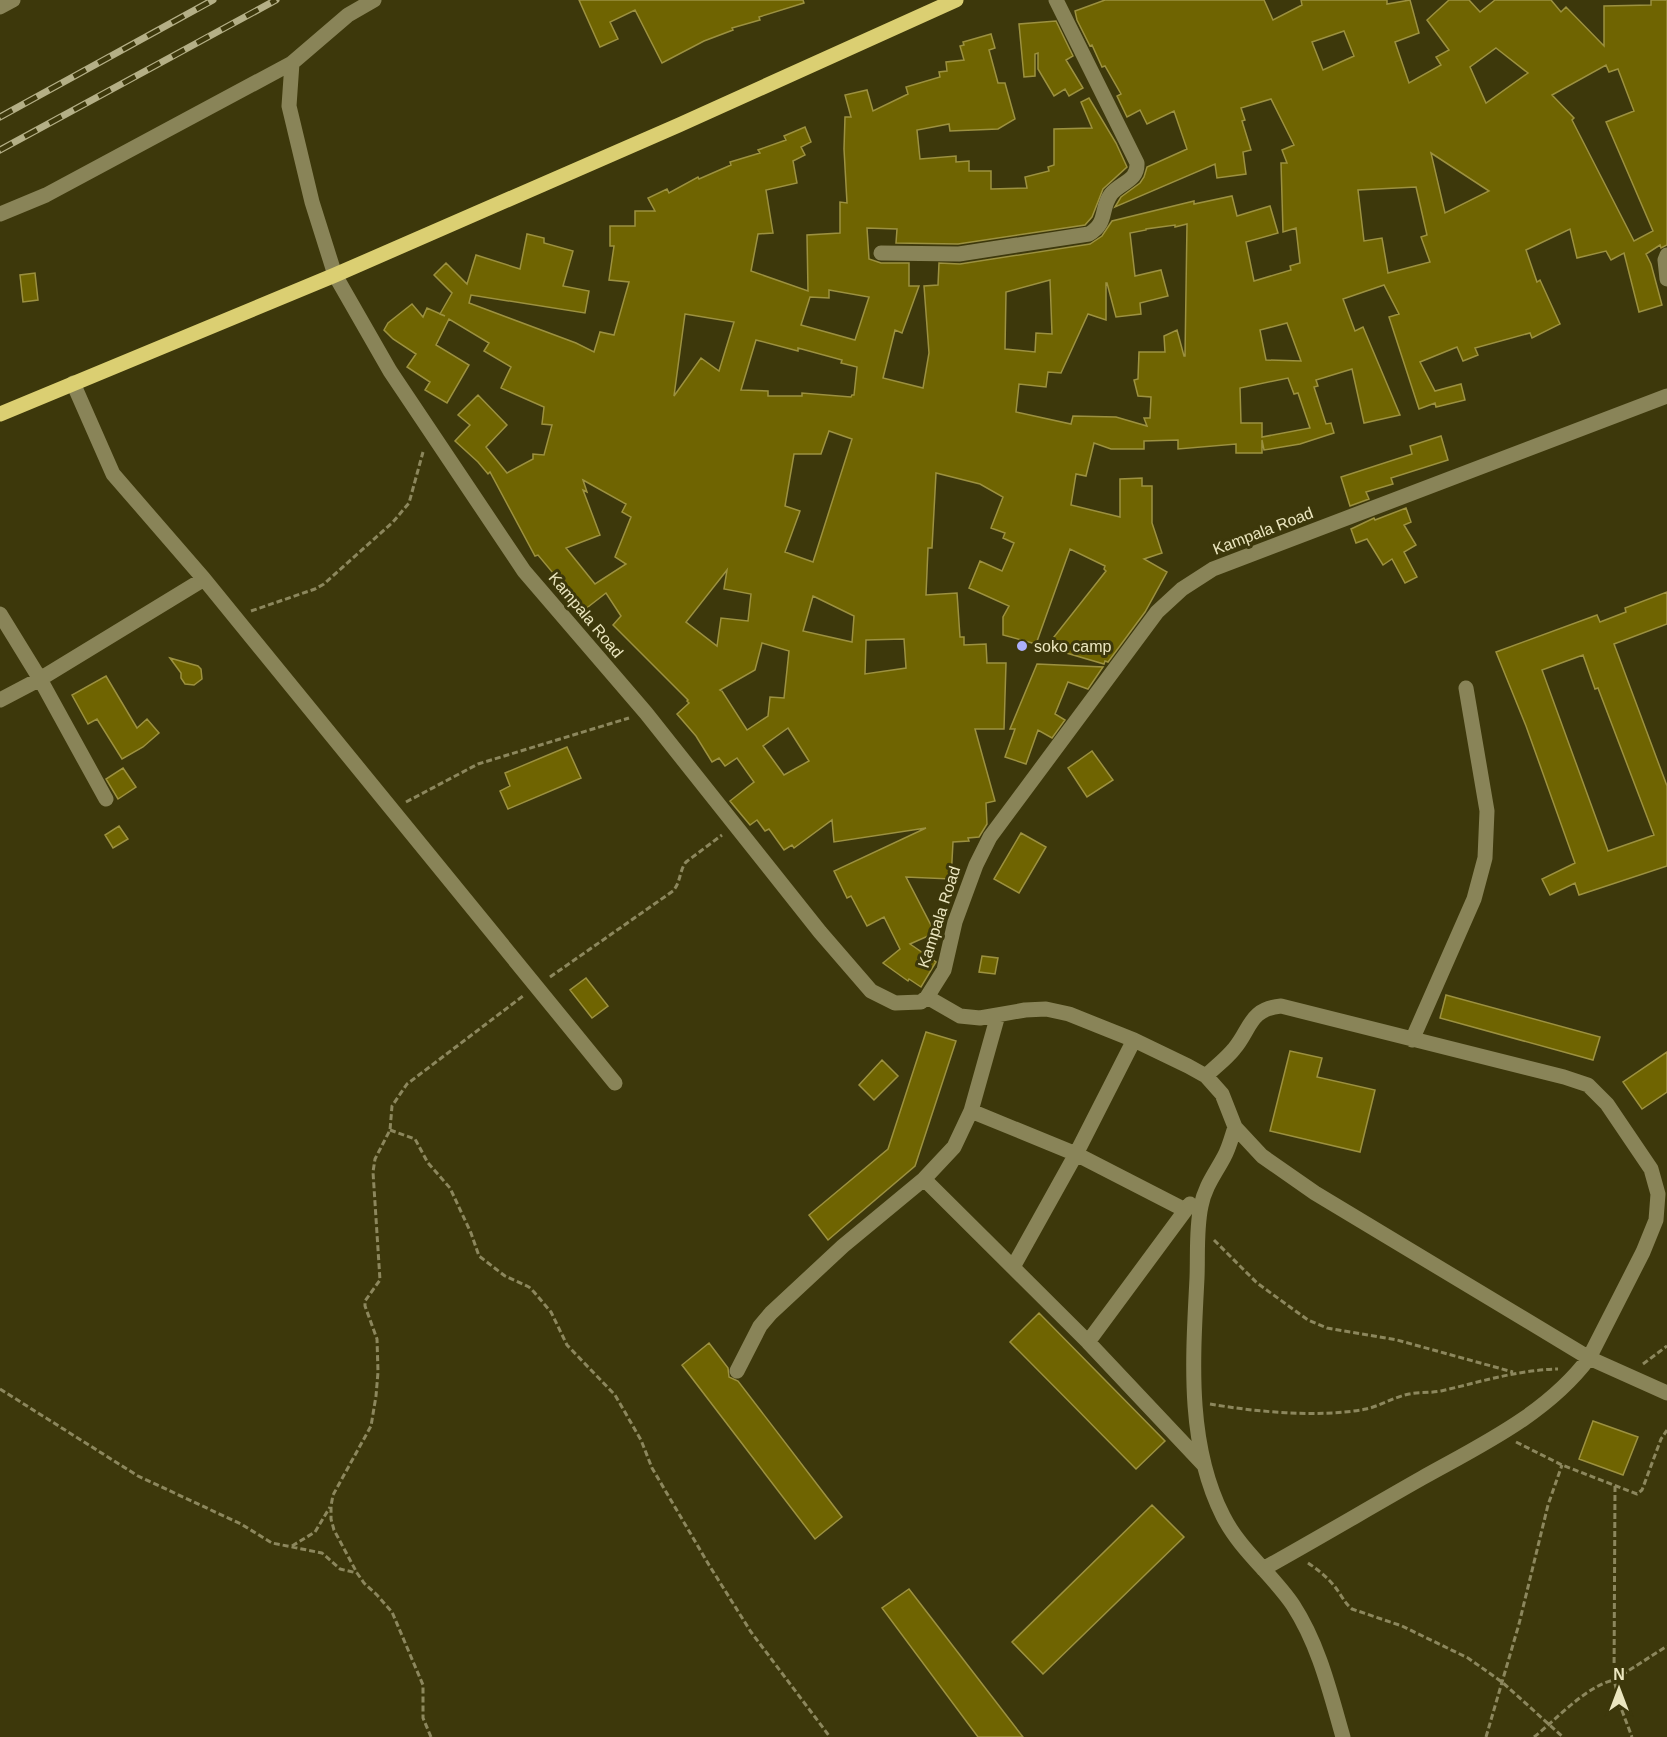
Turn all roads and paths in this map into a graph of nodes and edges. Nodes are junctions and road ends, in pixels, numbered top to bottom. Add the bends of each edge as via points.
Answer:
1 (13, 0) edge
2 (374, 0) edge
3 (956, 0) edge
4 (1056, 0) edge
5 (0, 7) edge
6 (292, 63) junction
7 (0, 214) edge
8 (881, 253) dead end
9 (1667, 255) edge
10 (335, 274) junction
11 (1667, 279) edge
12 (73, 383) junction
13 (1667, 396) edge
14 (0, 414) edge
15 (429, 430) junction
16 (204, 579) junction
17 (0, 614) edge
18 (234, 617) junction
19 (40, 679) junction
20 (1466, 688) dead end
21 (0, 700) edge
22 (646, 713) junction
23 (106, 799) dead end
24 (392, 810) junction
25 (736, 824) junction
26 (537, 986) junction
27 (927, 997) junction
28 (998, 1015) junction
29 (1134, 1040) junction
30 (1412, 1040) junction
31 (1206, 1076) junction
32 (615, 1083) dead end
33 (971, 1111) junction
34 (1235, 1127) junction
35 (390, 1130) junction
36 (1076, 1154) junction
37 (924, 1179) junction
38 (1206, 1186) junction
39 (1185, 1210) junction
40 (1662, 1216) edge
41 (1199, 1225) junction
42 (1013, 1267) junction
43 (1088, 1342) junction
44 (1667, 1346) edge
45 (1585, 1364) junction
46 (737, 1371) dead end
47 (1515, 1373) junction
48 (1627, 1375) junction
49 (0, 1389) edge
50 (1667, 1393) edge
51 (1194, 1401) junction
52 (1667, 1430) edge
53 (1501, 1435) junction
54 (1203, 1464) junction
55 (1562, 1465) junction
56 (1615, 1486) junction
57 (331, 1506) junction
58 (292, 1546) junction
59 (1289, 1555) junction
60 (1263, 1569) junction
61 (357, 1573) junction
62 (1667, 1646) edge
63 (1614, 1680) junction
64 (1502, 1682) junction
65 (1550, 1725) junction
66 (431, 1737) edge
67 (830, 1737) edge
68 (1343, 1737) edge
69 (1486, 1737) edge
70 (1534, 1737) edge
71 (1563, 1737) edge
72 (1632, 1737) edge

1 - 5 street
2 - 6 street via 348,15
3 - 10 main road
4 - 8 street via 1137,163 1133,178 1110,195 1098,228 1089,234 959,254
6 - 7 street via 46,195
6 - 10 street, Kampala Road via 289,106 312,202
9 - 11 street
10 - 12 main road
10 - 15 street, Kampala Road
12 - 14 main road
12 - 16 street via 113,474
13 - 27 street, Kampala Road via 1212,569 1182,590 1157,612 990,837 955,922 944,970
15 - 18 path via 409,503 393,522 324,584
15 - 22 street, Kampala Road via 524,571
16 - 18 street
16 - 19 street
17 - 19 street
18 - 24 street
19 - 21 street
19 - 23 street
20 - 30 street via 1487,812 1485,858 1474,899
22 - 24 path via 478,764
22 - 25 street, Kampala Road
24 - 26 street
25 - 26 path via 686,862 673,891
25 - 27 street, Kampala Road via 871,991 895,1003 921,1002
26 - 32 street
26 - 35 path via 407,1084 392,1106
27 - 28 street via 960,1016
28 - 29 street via 1046,1009
28 - 33 street
29 - 31 street
29 - 36 street
30 - 31 street via 1281,1006 1269,1007 1257,1014 1235,1049
30 - 40 street via 1588,1085 1607,1104 1651,1169
31 - 34 street via 1222,1095
33 - 36 street
33 - 37 street via 954,1147
34 - 38 street via 1225,1155
34 - 45 street via 1262,1156 1315,1193
35 - 57 path via 373,1172 380,1280 364,1306 377,1339 376,1396 371,1426 336,1487
35 - 67 path via 415,1139 428,1163 446,1182 478,1256 534,1292 551,1312 567,1345 615,1395 709,1566 751,1632
36 - 39 street
36 - 42 street
37 - 42 street
37 - 46 street via 771,1313
38 - 39 street
38 - 41 street
39 - 43 street
40 - 45 street
41 - 47 path via 1257,1283 1308,1320 1326,1328 1397,1340
41 - 51 street
42 - 43 street
43 - 54 street
44 - 48 path
45 - 47 path
45 - 48 street
45 - 53 street
47 - 51 path via 1438,1392 1409,1394 1366,1409 1322,1413 1244,1410
48 - 50 street
49 - 58 path via 138,1476 241,1524 272,1543
51 - 54 street
52 - 56 path via 1640,1492
53 - 55 path
53 - 59 street
54 - 60 street via 1224,1518
55 - 56 path
55 - 64 path
56 - 63 path
57 - 58 path via 315,1532
57 - 61 path via 332,1526
58 - 61 path via 322,1553 335,1567
59 - 60 street
59 - 64 path via 1320,1571 1352,1609 1427,1637 1468,1658
60 - 68 street via 1293,1607 1323,1665
61 - 66 path via 392,1612 423,1685 423,1718
62 - 63 path
63 - 65 path via 1588,1692
63 - 72 path
64 - 65 path
64 - 69 path
65 - 70 path
65 - 71 path

